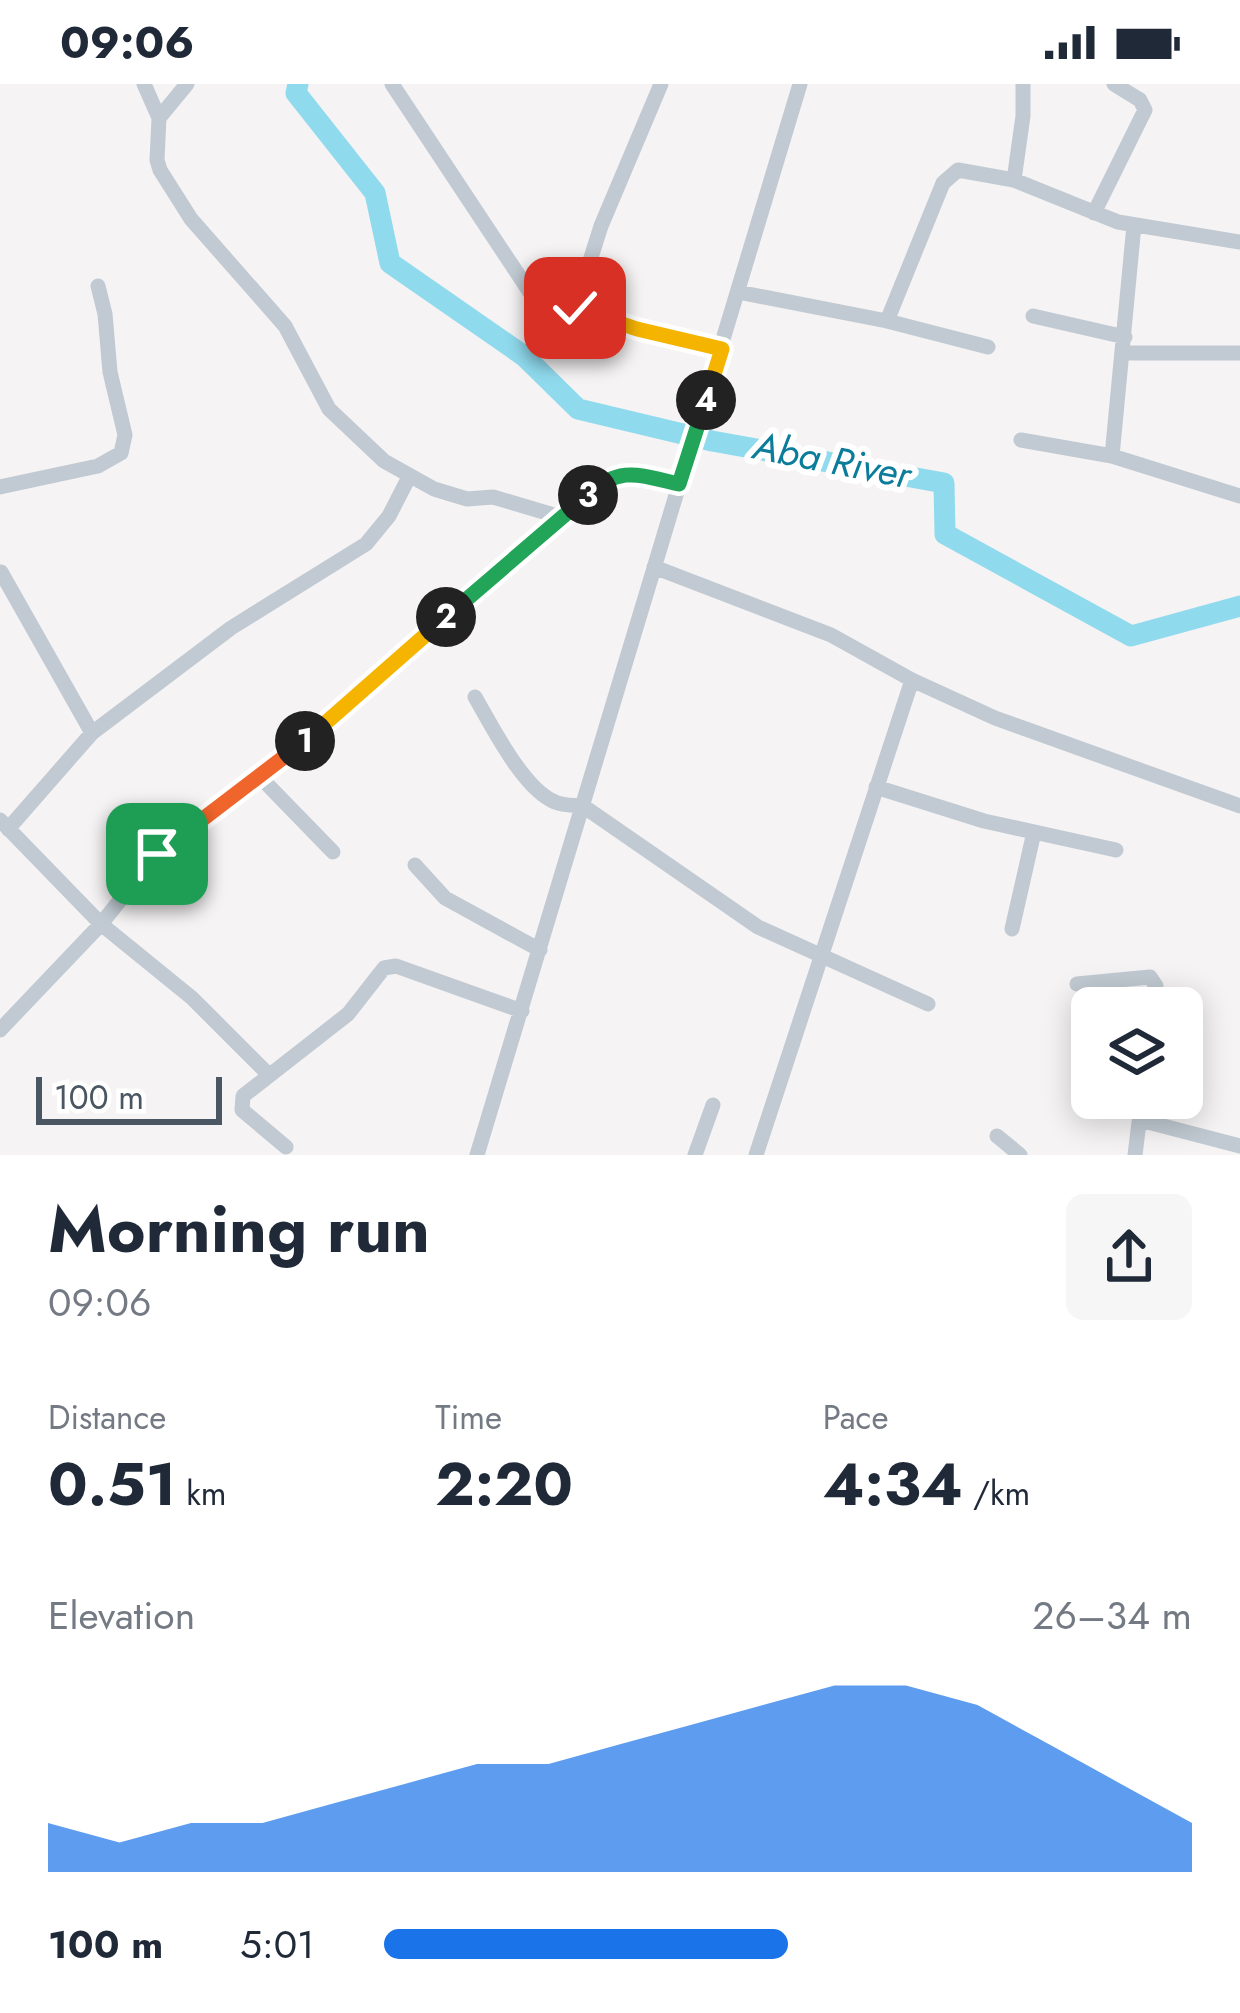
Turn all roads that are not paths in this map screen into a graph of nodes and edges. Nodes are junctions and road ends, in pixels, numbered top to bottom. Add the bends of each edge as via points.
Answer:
1 (144, 84) edge
2 (187, 84) edge
3 (392, 84) edge
4 (662, 84) edge
5 (800, 84) edge
6 (1023, 84) edge
7 (1114, 84) edge
8 (160, 118) junction
9 (1014, 180) junction
10 (1094, 213) junction
11 (1134, 225) junction
12 (1240, 242) edge
13 (98, 286) dead end
14 (738, 292) junction
15 (575, 308) junction
16 (1033, 316) dead end
17 (887, 321) junction
18 (1125, 345) junction
19 (988, 346) dead end
20 (722, 349) junction
21 (1240, 352) edge
22 (1022, 440) dead end
23 (1112, 456) junction
24 (409, 477) junction
25 (679, 484) junction
26 (0, 487) edge
27 (1240, 496) edge
28 (564, 518) junction
29 (654, 567) junction
30 (1, 572) edge
31 (912, 680) junction
32 (475, 697) dead end
33 (92, 733) junction
34 (259, 776) junction
35 (876, 787) junction
36 (583, 806) junction
37 (1240, 806) edge
38 (4, 824) edge
39 (1034, 832) junction
40 (1116, 850) dead end
41 (333, 852) dead end
42 (415, 865) dead end
43 (101, 924) junction
44 (1012, 929) dead end
45 (540, 950) junction
46 (820, 958) junction
47 (1077, 984) dead end
48 (1156, 987) edge
49 (928, 1004) dead end
50 (522, 1011) junction
51 (1, 1028) edge
52 (267, 1073) junction
53 (713, 1105) dead end
54 (1140, 1120) joint
55 (997, 1136) dead end
56 (286, 1147) dead end
57 (1240, 1147) edge
58 (477, 1155) edge
59 (694, 1155) edge
60 (756, 1155) edge
61 (1020, 1155) edge
62 (1135, 1155) edge

1 - 8 street
2 - 8 street
3 - 15 street via 530,294 543,305
4 - 15 street
5 - 14 street
6 - 9 street
7 - 10 street via 1144,110
8 - 24 street via 157,160 190,219 285,326 329,410
9 - 10 street
9 - 17 street via 970,170 949,175
10 - 11 street
11 - 12 street
11 - 18 street
13 - 26 street via 125,435 121,453 98,466
14 - 17 street
14 - 20 street
15 - 20 street
16 - 18 street
17 - 19 street
18 - 21 street
18 - 23 street
20 - 25 street
22 - 23 street
23 - 27 street
24 - 28 street via 457,497 493,497
24 - 33 street via 366,544 231,628
25 - 28 street via 614,476
25 - 29 street
28 - 34 street
29 - 31 street via 831,634
29 - 36 street
30 - 33 street
31 - 35 street
31 - 37 street
32 - 36 street via 543,794
33 - 38 street
34 - 41 street
34 - 43 street via 157,854
35 - 39 street
35 - 46 street
36 - 45 street
36 - 46 street via 758,927
38 - 43 street
39 - 40 street
39 - 44 street
42 - 45 street via 445,898
43 - 51 street
43 - 52 street
45 - 50 street
46 - 49 street
46 - 60 street
47 - 48 street via 1150,977
50 - 52 street via 389,965 332,1028
50 - 58 street
52 - 56 street via 240,1103
53 - 59 street
54 - 57 street
54 - 62 street
55 - 61 street

